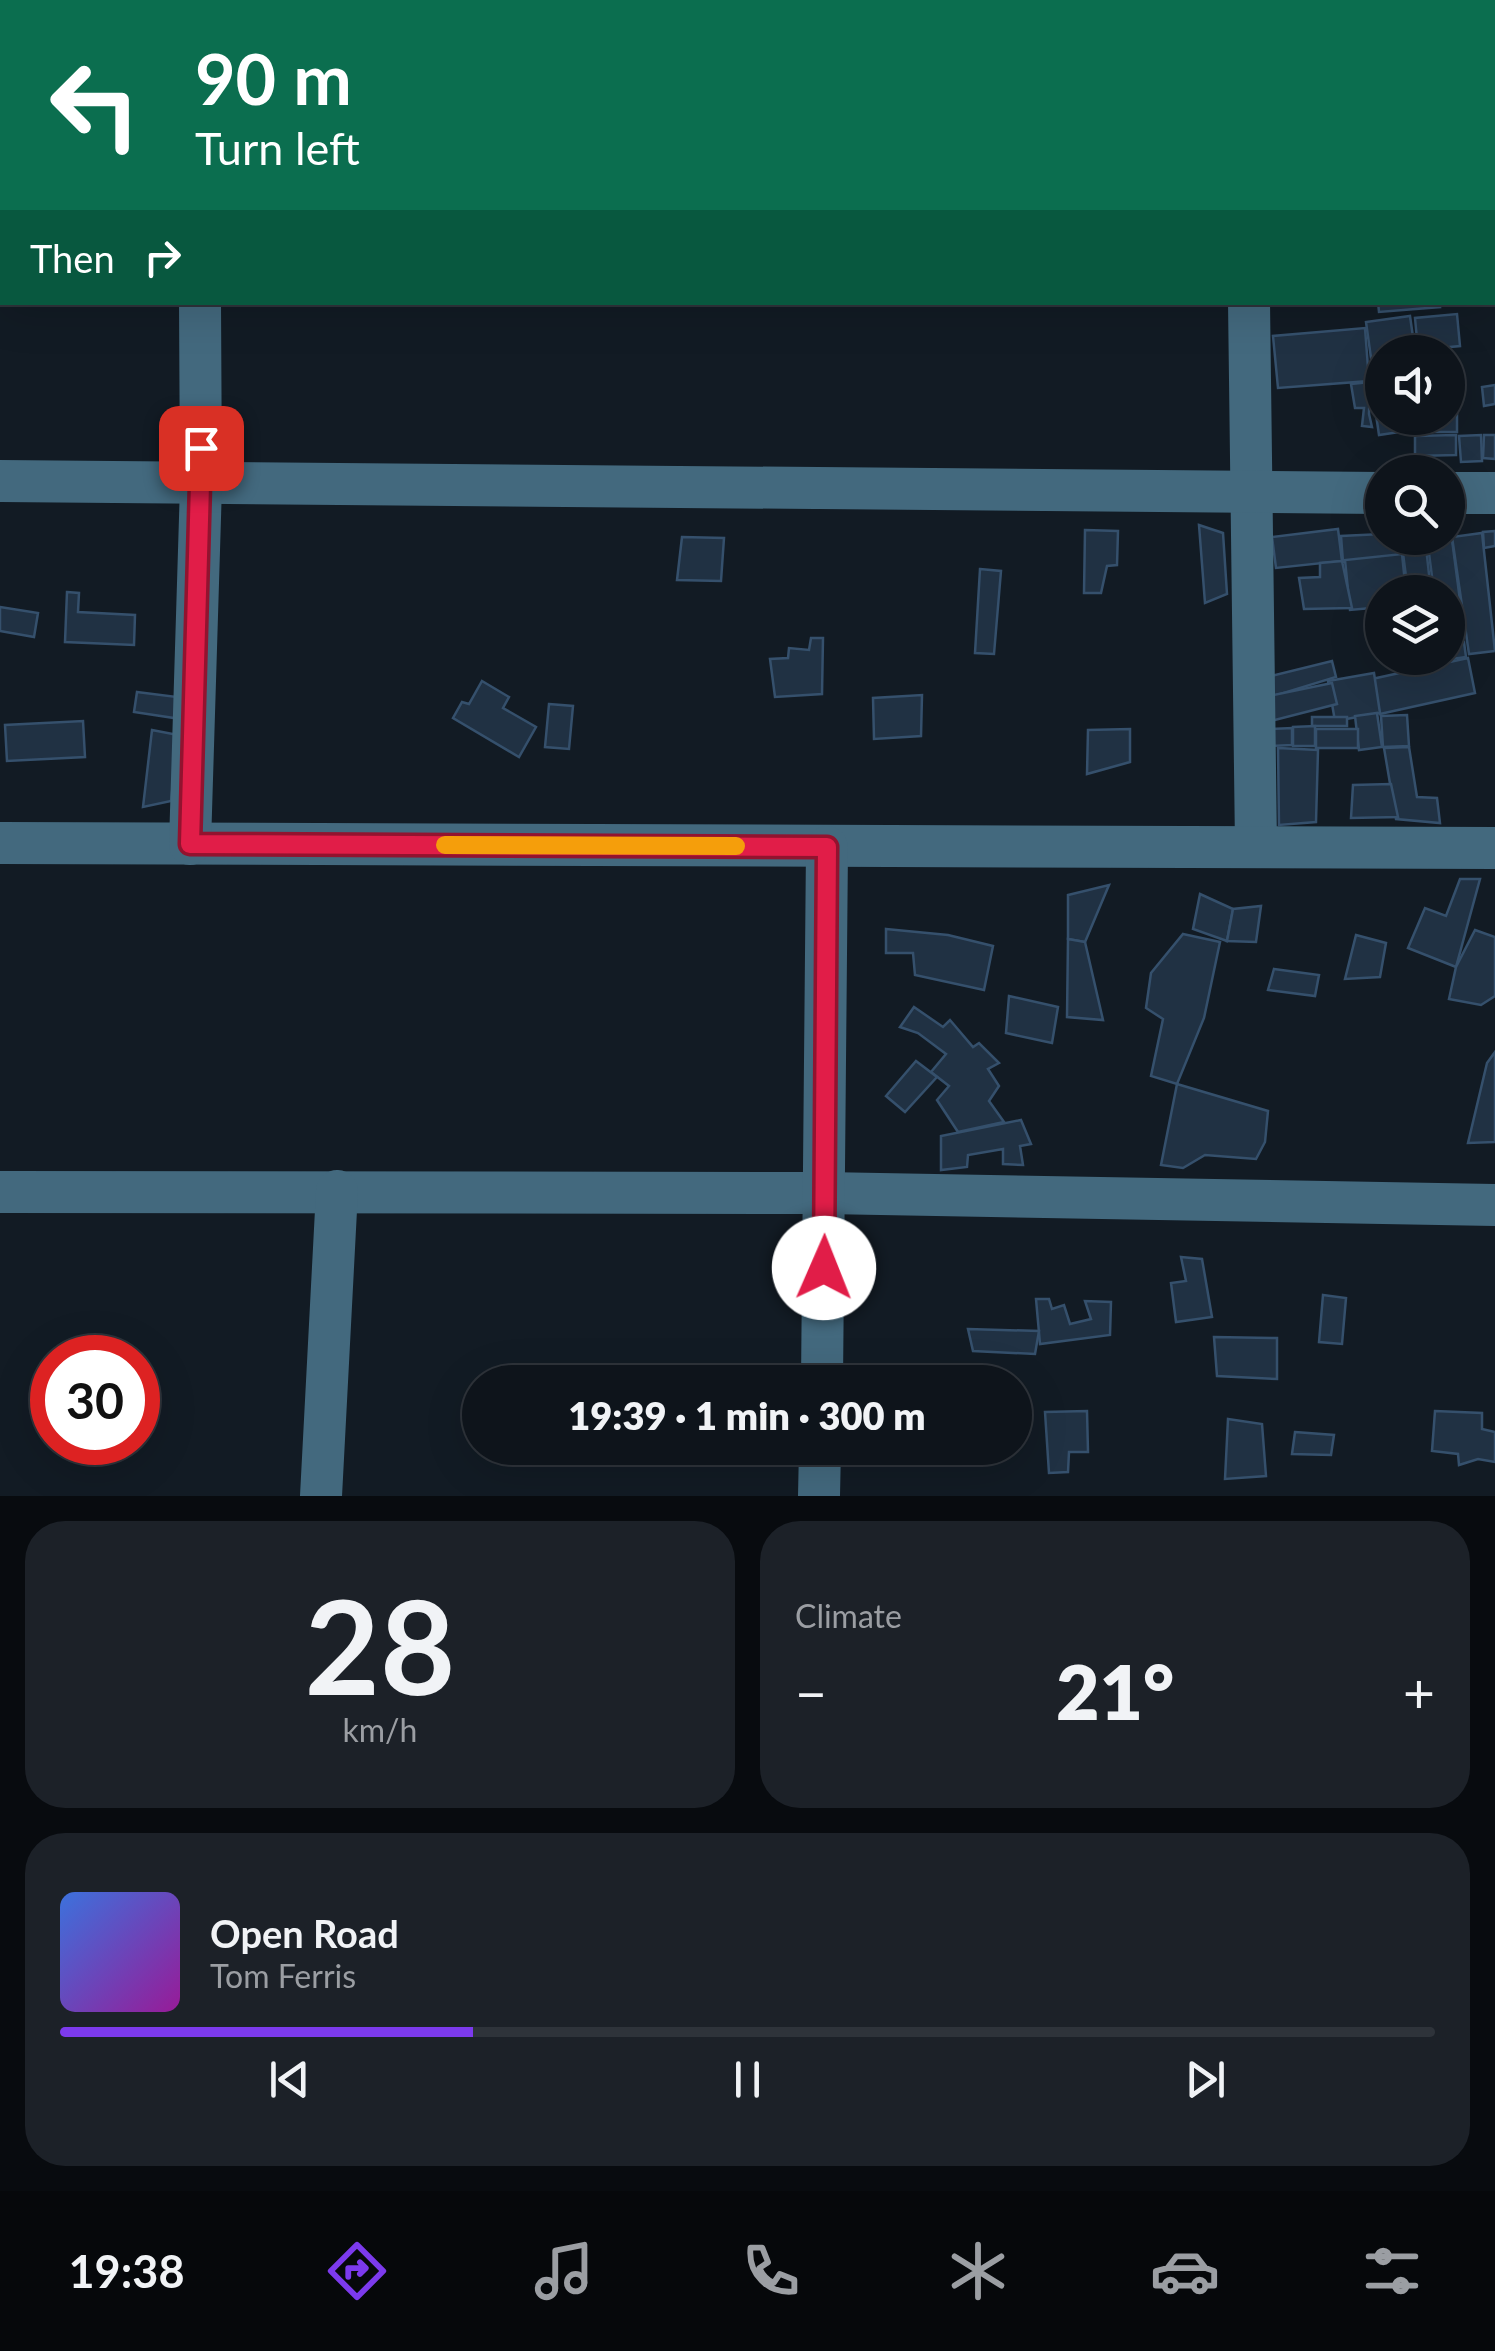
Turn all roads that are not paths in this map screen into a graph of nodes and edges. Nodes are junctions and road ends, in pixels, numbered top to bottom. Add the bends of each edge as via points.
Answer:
1 (200, 305) edge
2 (1250, 305) edge
3 (0, 481) edge
4 (202, 485) junction
5 (1252, 492) junction
6 (1365, 493) edge
7 (1465, 493) edge
8 (1495, 493) edge
9 (0, 843) edge
10 (190, 844) junction
11 (1256, 846) junction
12 (827, 847) junction
13 (1495, 848) edge
14 (0, 1192) edge
15 (337, 1192) junction
16 (826, 1192) junction
17 (1495, 1206) edge
18 (822, 1365) edge
19 (820, 1465) edge
20 (321, 1496) edge
21 (819, 1496) edge

1 - 4 street
2 - 5 street
3 - 4 street
4 - 5 street
4 - 10 street
5 - 6 street
5 - 11 street
7 - 8 street
9 - 10 street
10 - 12 street
11 - 12 street
11 - 13 street
12 - 16 street
14 - 15 street
15 - 16 street
15 - 20 street
16 - 17 street
16 - 18 street
19 - 21 street

